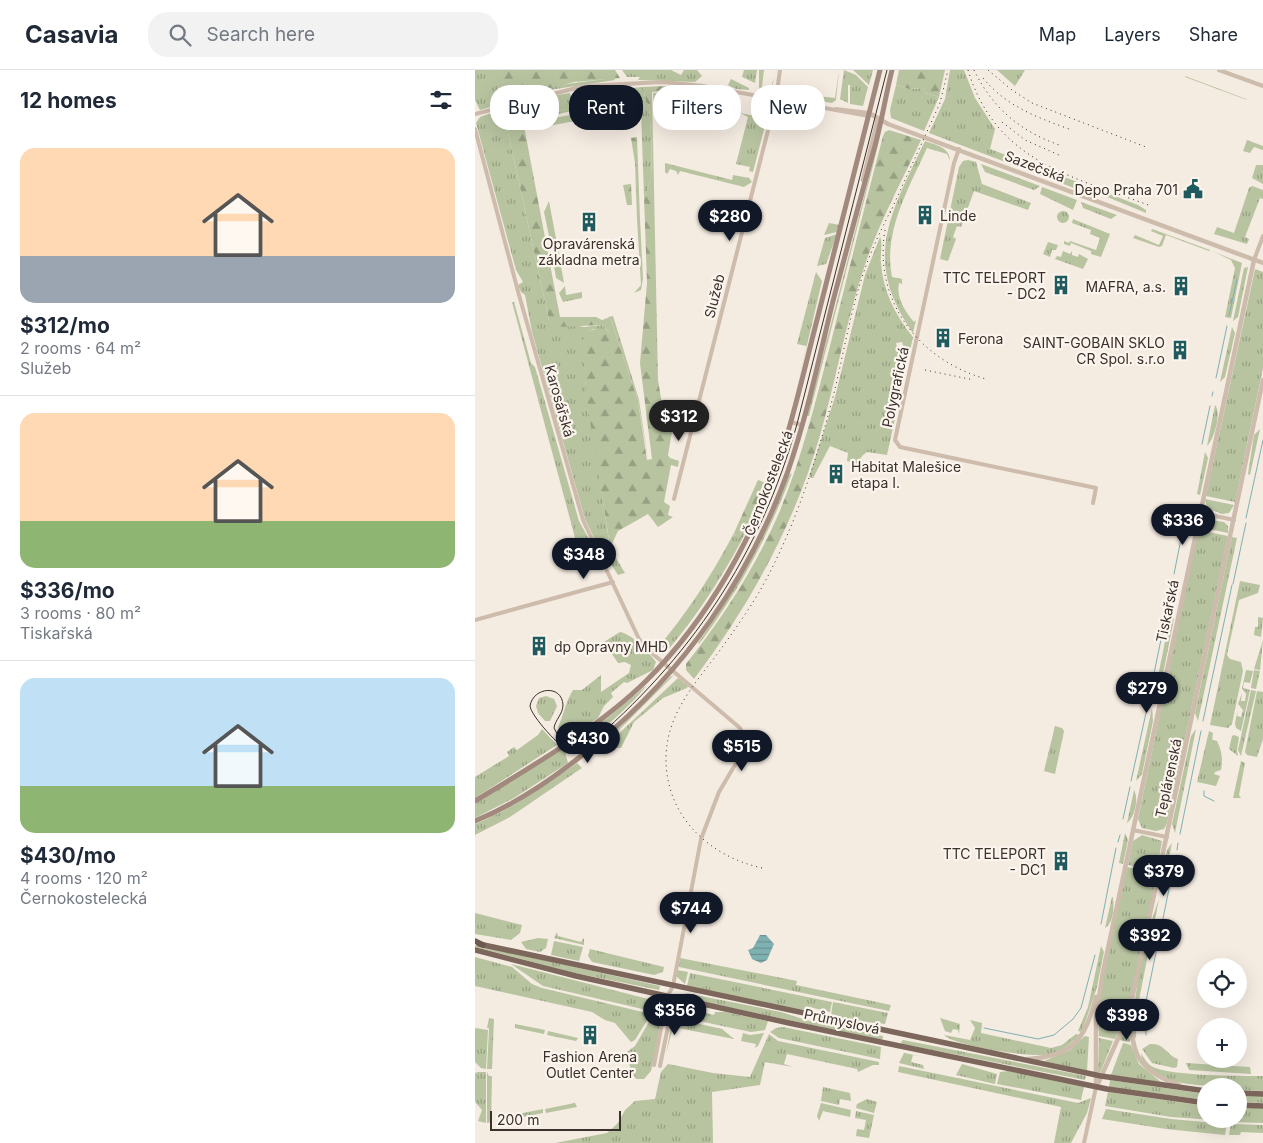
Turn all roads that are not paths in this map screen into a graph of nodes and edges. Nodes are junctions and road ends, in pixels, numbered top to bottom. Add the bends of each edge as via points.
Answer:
1 (780, 70) edge
2 (880, 70) edge
3 (892, 70) edge
4 (1219, 70) edge
5 (778, 85) edge
6 (1263, 86) edge
7 (751, 95) edge
8 (825, 107) edge
9 (475, 114) edge
10 (873, 117) junction
11 (475, 129) edge
12 (768, 130) edge
13 (959, 149) junction
14 (1263, 236) edge
15 (1254, 260) junction
16 (1263, 263) edge
17 (1263, 380) edge
18 (791, 422) junction
19 (802, 426) junction
20 (674, 499) dead end
21 (1093, 503) dead end
22 (1183, 506) dead end
23 (1199, 513) junction
24 (1233, 520) junction
25 (613, 582) junction
26 (475, 620) edge
27 (663, 662) junction
28 (673, 669) junction
29 (475, 801) edge
30 (475, 821) edge
31 (1133, 830) junction
32 (1167, 837) junction
33 (475, 942) edge
34 (483, 945) joint
35 (475, 950) edge
36 (1103, 972) junction
37 (671, 993) junction
38 (1133, 999) junction
39 (1023, 1060) junction
40 (654, 1065) dead end
41 (659, 1066) dead end
42 (1099, 1076) junction
43 (1096, 1087) junction
44 (1195, 1090) joint
45 (1247, 1093) edge
46 (1263, 1094) edge
47 (1197, 1102) edge
48 (1247, 1105) edge
49 (1263, 1106) edge
50 (1084, 1143) edge

1 - 5 street, Služeb
2 - 10 main road, Černokostelecká
3 - 10 main road, Černokostelecká
4 - 6 street
7 - 9 street, Sazečská via 690,84 584,86
8 - 10 street, Sazečská
10 - 13 street, Sazečská
10 - 18 main road, Černokostelecká
10 - 19 main road, Černokostelecká via 860,196
11 - 25 street, Karosářská via 583,520
12 - 20 street, Služeb
13 - 15 street, Sazečská
13 - 21 street, Polygrafická via 895,440 900,447 1096,488
14 - 15 street
15 - 16 street, Sazečská
15 - 23 street, Tiskařská
17 - 24 street, Teplárenská
18 - 19 street
18 - 27 main road, Černokostelecká via 770,486 741,549 704,610
19 - 28 main road, Černokostelecká via 778,497 750,556 717,612
22 - 23 street
23 - 24 street
23 - 31 street, Tiskařská
24 - 32 street, Teplárenská
25 - 26 street
25 - 27 street, Karosářská via 639,638
27 - 28 street, Karosářská
27 - 29 main road, Černokostelecká via 608,714
28 - 30 main road, Černokostelecká via 625,719 573,762 517,799
28 - 37 street, Karosářská via 740,728 745,739 742,752 715,799 701,839
31 - 32 street
31 - 36 street, Tiskařská
32 - 38 street, Teplárenská
33 - 34 highway
34 - 37 main road, Průmyslová
35 - 37 main road, Průmyslová via 576,976
36 - 39 street via 1088,1026 1077,1042 1051,1057
36 - 42 street, Tiskařská via 1097,1010
37 - 39 main road, Průmyslová
37 - 40 street
37 - 41 street
37 - 43 main road, Průmyslová
38 - 42 street, Teplárenská
38 - 44 street via 1131,1037 1140,1060 1162,1079
39 - 42 main road, Průmyslová
42 - 43 street, Teplárenská
42 - 44 main road, Průmyslová
43 - 47 main road, Průmyslová
43 - 50 street
45 - 46 main road
48 - 49 main road

